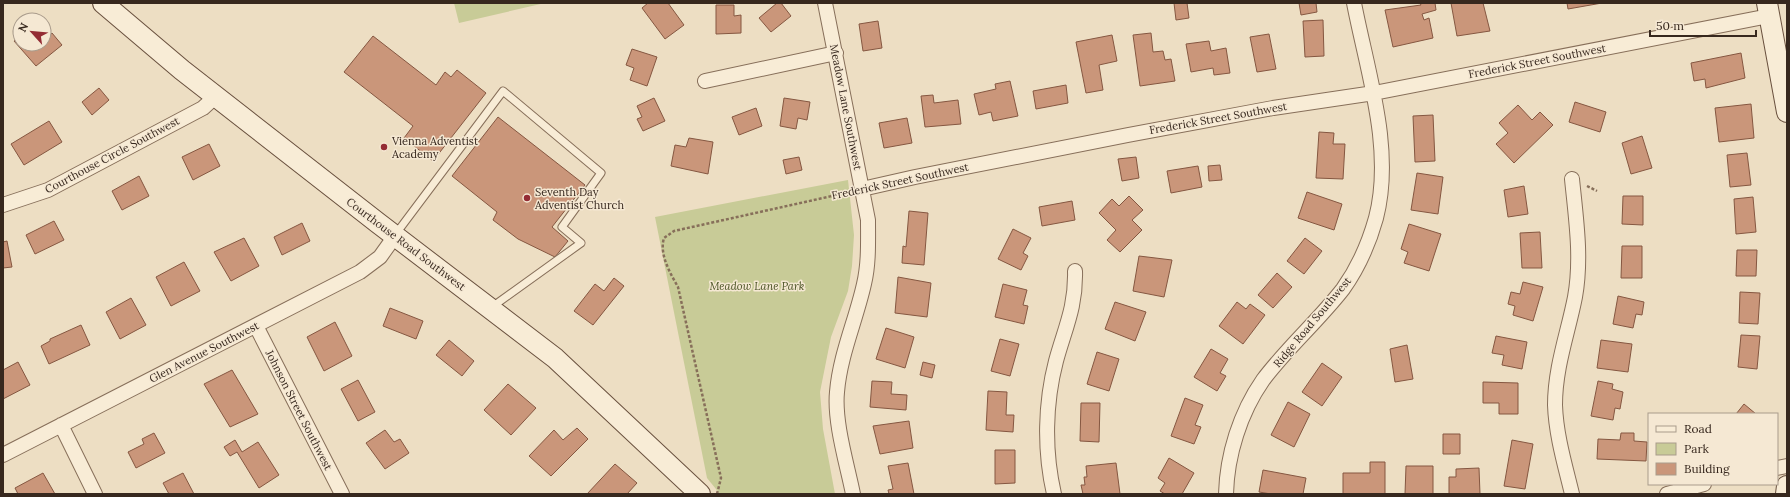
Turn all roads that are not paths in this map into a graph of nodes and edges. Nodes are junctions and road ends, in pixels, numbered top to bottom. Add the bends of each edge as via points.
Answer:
1 (103, 3) edge
2 (826, 3) edge
3 (1354, 3) edge
4 (1768, 10) edge
5 (836, 53) junction
6 (704, 81) dead end
7 (1374, 93) junction
8 (216, 96) junction
9 (1787, 112) edge
10 (1572, 179) dead end
11 (862, 189) junction
12 (3, 205) edge
13 (395, 236) junction
14 (1075, 271) dead end
15 (490, 308) junction
16 (256, 326) junction
17 (61, 425) junction
18 (3, 455) edge
19 (1700, 485) edge
20 (1787, 486) edge
21 (95, 494) edge
22 (342, 494) edge
23 (700, 494) edge
24 (853, 494) edge
25 (1054, 494) edge
26 (1226, 494) edge
27 (1572, 494) edge
28 (1667, 494) edge
29 (1786, 494) edge

1 - 8 street, Courthouse Road Southwest
2 - 5 street, Meadow Lane Southwest
3 - 7 street, Ridge Road Southwest
4 - 7 street, Frederick Street Southwest
4 - 9 street
5 - 6 street
5 - 11 street, Meadow Lane Southwest
7 - 11 street, Frederick Street Southwest via 1288,105 1174,126
7 - 26 street, Ridge Road Southwest via 1382,166 1381,192 1368,243 1343,288 1262,382 1238,430 1230,458
8 - 12 street, Courthouse Circle Southwest via 203,108 48,190
8 - 13 street, Courthouse Road Southwest
10 - 27 street via 1579,250 1578,266 1575,297 1558,365 1555,405 1558,432
11 - 24 street, Meadow Lane Southwest via 868,220 865,282 839,374 837,394 837,415
13 - 15 street, Courthouse Road Southwest
13 - 15 lane via 503,91 602,173 562,227 581,243
13 - 16 street, Glen Avenue Southwest via 380,257 368,267
14 - 25 street via 1073,305 1056,361 1048,418 1048,449
15 - 23 street, Courthouse Road Southwest via 555,358
16 - 17 street, Glen Avenue Southwest
16 - 22 street, Johnson Street Southwest
17 - 18 street, Glen Avenue Southwest
17 - 21 street
19 - 28 street
20 - 29 street

